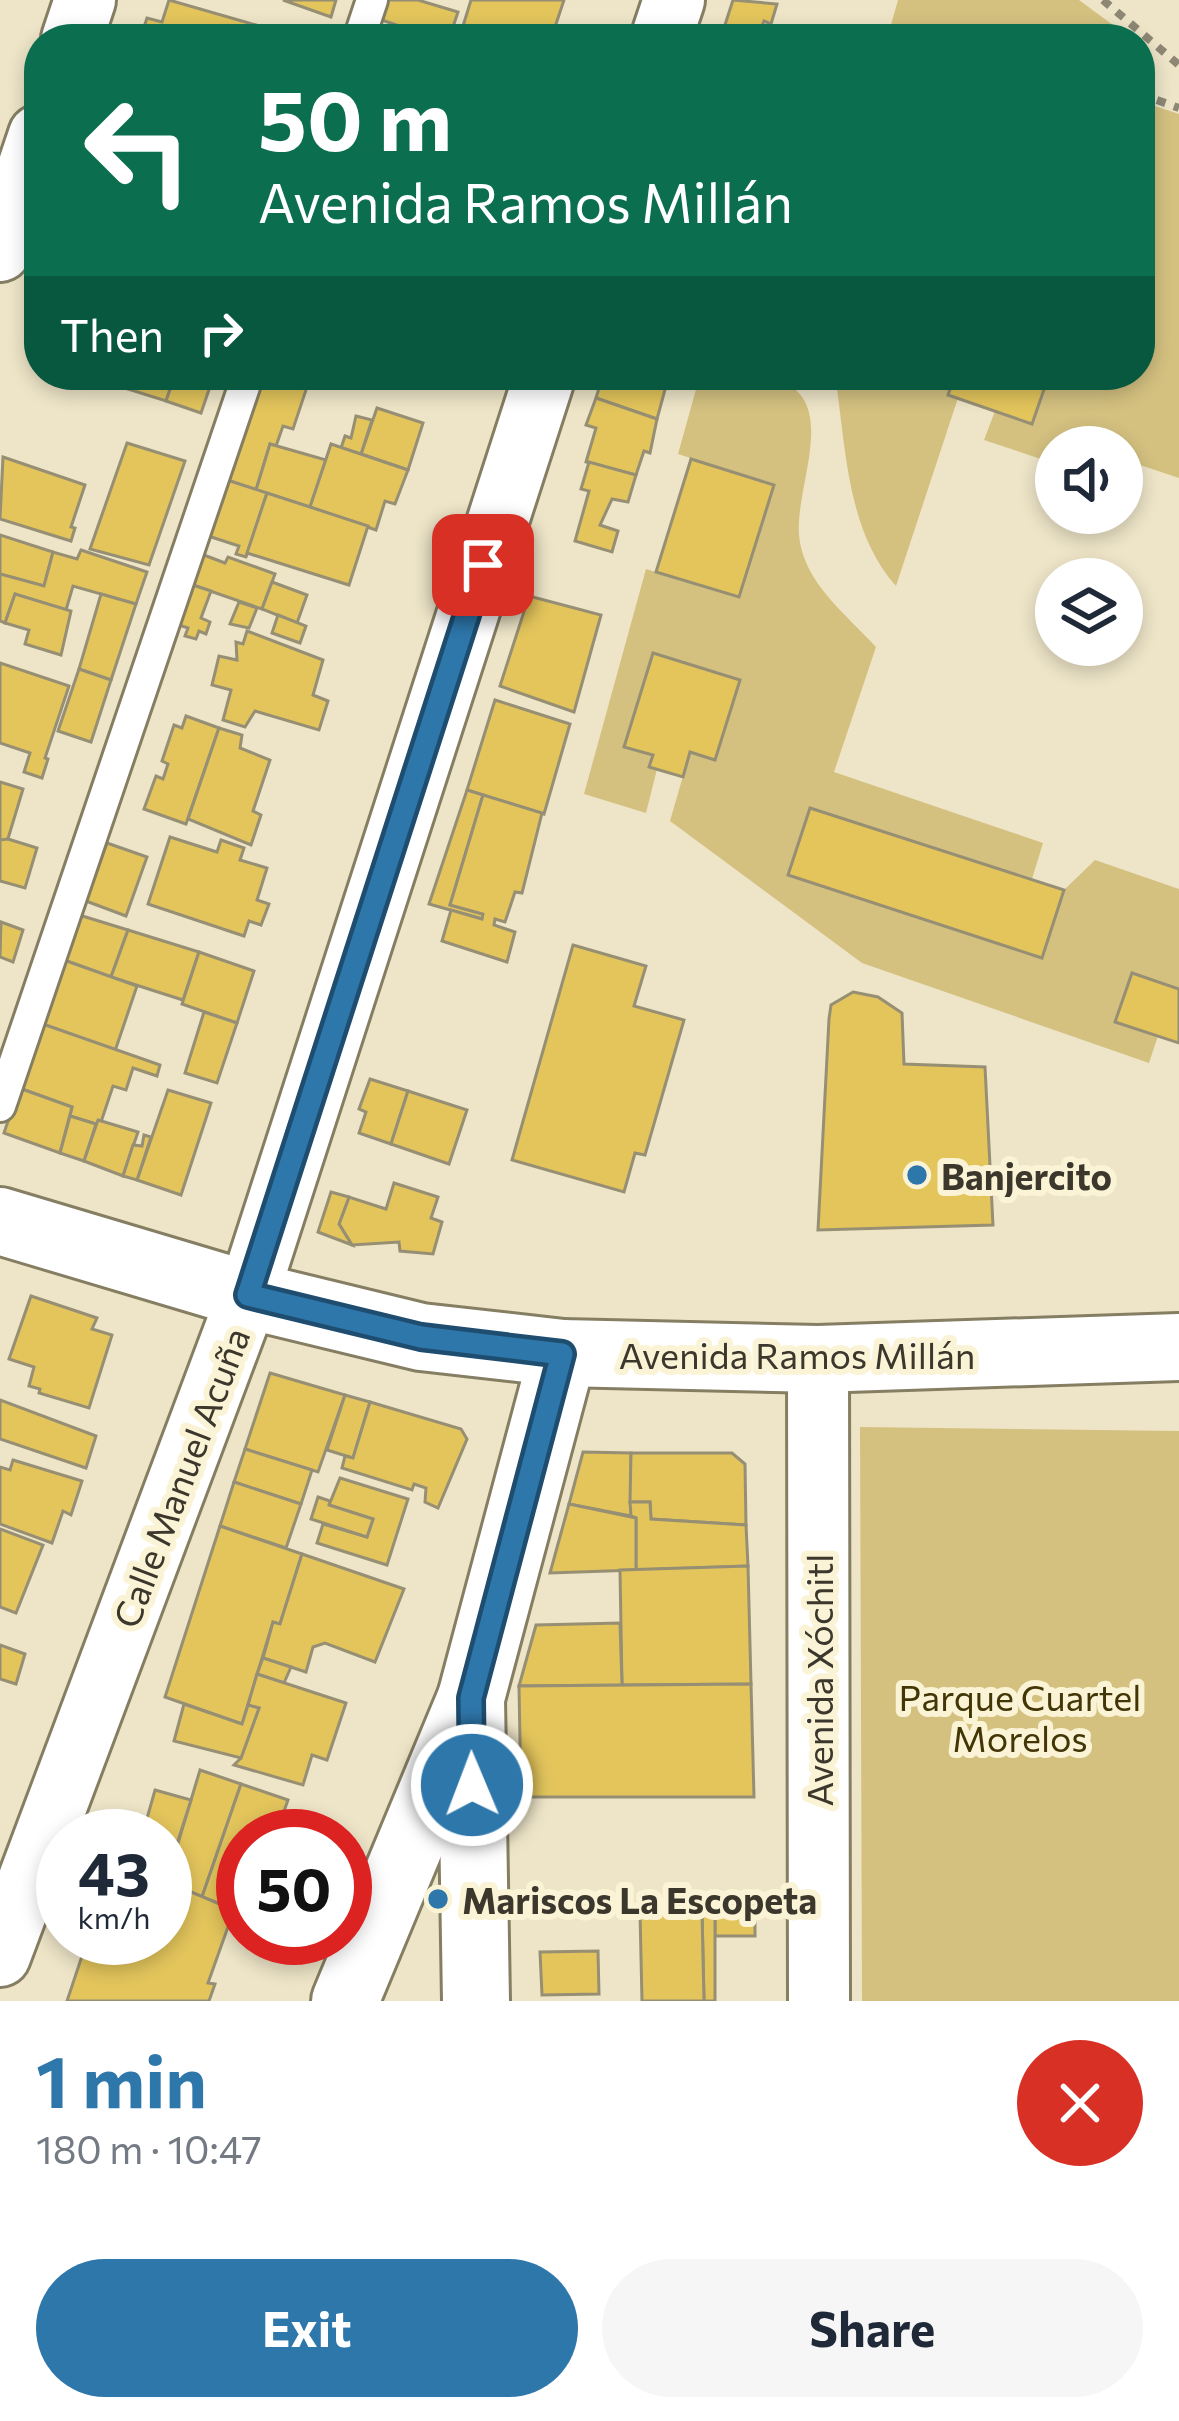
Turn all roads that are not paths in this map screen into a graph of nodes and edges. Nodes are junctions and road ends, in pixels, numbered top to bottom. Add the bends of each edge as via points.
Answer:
1 (24, 183) edge
2 (13, 219) edge
3 (243, 390) edge
4 (531, 390) edge
5 (0, 1106) edge
6 (0, 1221) edge
7 (248, 1295) junction
8 (1179, 1347) edge
9 (562, 1354) junction
10 (818, 1359) junction
11 (471, 1698) junction
12 (0, 1956) edge
13 (345, 2001) edge
14 (476, 2001) edge
15 (818, 2001) edge

1 - 2 street
3 - 5 lane
4 - 7 street, Calle Manuel Acuña
6 - 7 main road, Avenida Ramos Millán
7 - 9 main road, Avenida Ramos Millán via 421,1337
7 - 12 street, Calle Manuel Acuña
8 - 10 main road, Avenida Ramos Millán
9 - 10 main road, Avenida Ramos Millán
9 - 11 main road
10 - 15 street, Avenida Xóchitl
11 - 13 main road
11 - 14 main road

